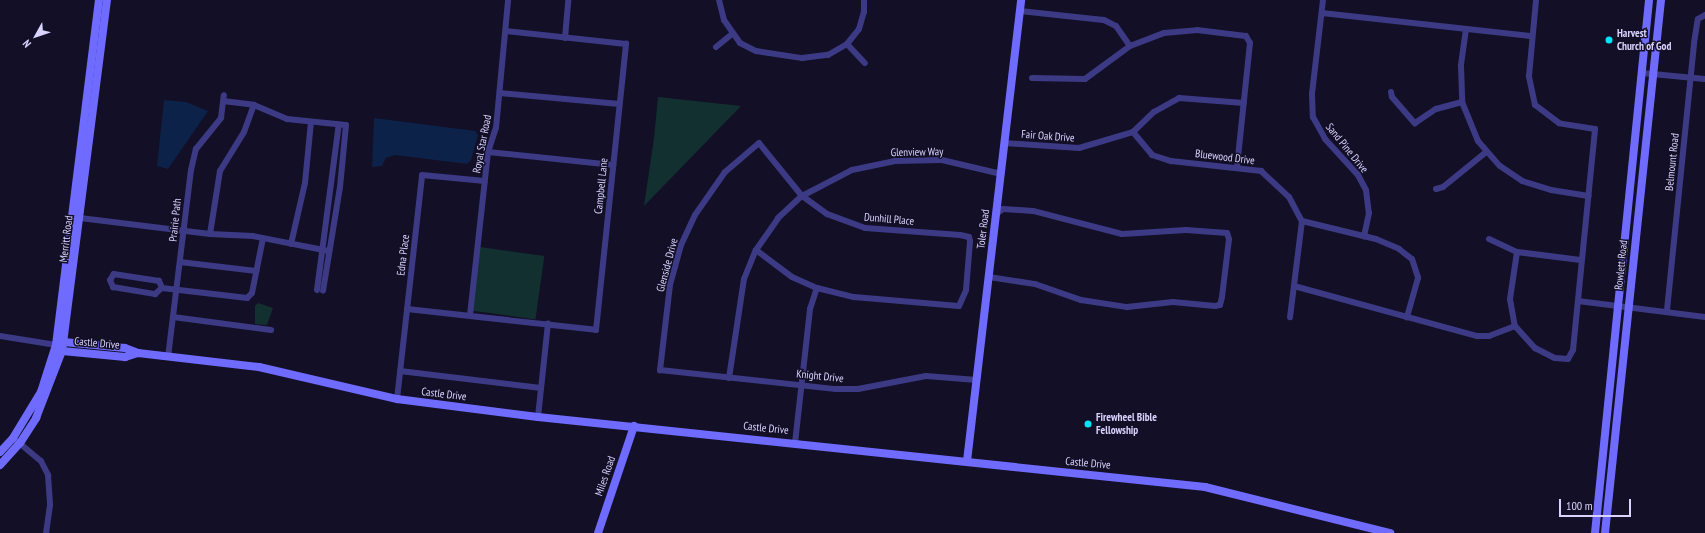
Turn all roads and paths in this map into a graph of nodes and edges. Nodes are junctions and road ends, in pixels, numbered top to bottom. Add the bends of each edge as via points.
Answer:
1 (99, 0) edge
2 (107, 0) edge
3 (508, 0) edge
4 (568, 0) edge
5 (719, 0) edge
6 (864, 0) edge
7 (1021, 0) edge
8 (1323, 0) edge
9 (1536, 0) edge
10 (1649, 0) edge
11 (1661, 0) edge
12 (1020, 11) junction
13 (1322, 13) junction
14 (1702, 16) edge
15 (1466, 29) junction
16 (506, 31) junction
17 (732, 34) junction
18 (1532, 36) junction
19 (565, 38) junction
20 (846, 44) junction
21 (1130, 46) junction
22 (716, 47) dead end
23 (865, 63) dead end
24 (1642, 73) junction
25 (1654, 73) junction
26 (1691, 76) junction
27 (1032, 78) dead end
28 (1705, 79) edge
29 (1391, 92) dead end
30 (500, 93) junction
31 (1462, 102) junction
32 (1244, 103) junction
33 (619, 104) junction
34 (254, 105) junction
35 (311, 122) junction
36 (1133, 132) junction
37 (759, 143) joint
38 (1004, 143) junction
39 (488, 152) junction
40 (1486, 152) junction
41 (613, 165) junction
42 (1238, 167) junction
43 (1000, 174) junction
44 (485, 182) junction
45 (1436, 189) dead end
46 (802, 196) junction
47 (1588, 196) junction
48 (996, 214) junction
49 (80, 218) junction
50 (1302, 221) junction
51 (184, 230) junction
52 (210, 234) junction
53 (1364, 236) junction
54 (263, 238) junction
55 (1489, 239) dead end
56 (291, 244) junction
57 (326, 250) junction
58 (756, 250) junction
59 (1517, 252) junction
60 (1581, 260) junction
61 (180, 262) junction
62 (256, 271) junction
63 (989, 277) junction
64 (1294, 286) junction
65 (162, 288) junction
66 (817, 288) junction
67 (177, 290) junction
68 (320, 291) dead end
69 (1578, 301) junction
70 (1618, 305) junction
71 (1628, 307) junction
72 (407, 309) junction
73 (1667, 310) junction
74 (470, 315) junction
75 (1290, 317) dead end
76 (1407, 317) junction
77 (1705, 317) edge
78 (173, 318) junction
79 (548, 324) junction
80 (1514, 326) junction
81 (270, 330) dead end
82 (0, 336) edge
83 (60, 346) junction
84 (168, 356) junction
85 (660, 370) joint
86 (400, 371) junction
87 (729, 378) junction
88 (977, 380) junction
89 (801, 384) junction
90 (541, 388) junction
91 (397, 399) junction
92 (1607, 411) junction
93 (1619, 412) junction
94 (538, 417) junction
95 (634, 426) junction
96 (13, 438) junction
97 (795, 443) junction
98 (20, 444) junction
99 (0, 452) edge
100 (967, 461) junction
101 (0, 465) edge
102 (46, 533) edge
103 (598, 533) edge
104 (1390, 533) edge
105 (1595, 533) edge
106 (1605, 533) edge

1 - 83 street, Merritt Road
2 - 49 street, Merritt Road
3 - 16 street, Royal Star Road
4 - 19 street
5 - 17 street via 724,20
6 - 20 street via 864,12 859,29
7 - 12 street, Toler Road
8 - 13 street, Sand Pine Drive
9 - 18 street
10 - 24 street, Rowlett Road
11 - 25 street, Rowlett Road
12 - 21 street via 1104,20 1116,26
12 - 38 street, Toler Road
13 - 15 street
13 - 53 street, Sand Pine Drive via 1312,94 1313,116 1325,139 1358,175 1366,190 1369,213
14 - 26 street, Belmount Road
15 - 18 street
15 - 31 street via 1461,66
16 - 19 street
16 - 30 street, Royal Star Road
17 - 20 street via 740,43 756,51 802,58 828,55
17 - 22 street
18 - 47 street via 1529,80 1535,105 1560,123 1595,129
19 - 33 street, Campbell Lane via 626,44
20 - 23 street
21 - 27 street via 1085,79
21 - 32 street via 1180,31 1249,38
24 - 25 street
24 - 70 street, Rowlett Road
25 - 26 street
25 - 71 street, Rowlett Road
26 - 28 street
26 - 73 street, Belmount Road
29 - 31 street via 1392,97 1415,123 1436,109
30 - 33 street
30 - 39 street, Royal Star Road via 496,128
31 - 40 street via 1472,131
32 - 36 street, Fair Oak Drive via 1179,98 1154,112
32 - 42 street
33 - 41 street, Campbell Lane
34 - 35 street via 287,119
34 - 51 street, Prairie Path via 224,98 221,118 196,149
34 - 52 street via 244,132 220,171
35 - 56 street via 305,183
35 - 57 street via 342,124 340,187
36 - 38 street, Fair Oak Drive via 1100,144 1074,149
36 - 42 street, Bluewood Drive via 1146,150 1161,158
37 - 46 street, Dunhill Place
37 - 85 street, Glenside Drive via 721,178 695,215 681,245 670,285
38 - 43 street, Toler Road
39 - 41 street
39 - 44 street, Royal Star Road
40 - 45 street
40 - 47 street via 1500,166 1522,181 1552,190
41 - 79 street, Campbell Lane via 596,330
42 - 50 street, Bluewood Drive via 1261,171 1274,180 1293,201
43 - 46 street, Glenview Way via 942,160 895,161 852,170
43 - 48 street, Toler Road
44 - 72 street, Edna Place via 422,175
44 - 74 street, Royal Star Road
46 - 58 street, Glenview Way via 778,218
46 - 66 street, Dunhill Place via 827,214 860,227 969,237 966,290 959,306 854,297
47 - 60 street
48 - 63 street, Toler Road
48 - 63 street via 1003,209 1033,211 1122,234 1186,230 1229,235 1220,305 1173,302 1127,307 1081,300 1035,284
49 - 51 street
49 - 83 street, Merritt Road
50 - 53 street
50 - 64 street
51 - 52 street
51 - 61 street, Prairie Path
52 - 54 street
53 - 76 street via 1399,249 1416,266 1418,278
54 - 56 street
54 - 62 street
55 - 59 street
56 - 57 street
57 - 68 street
58 - 66 street via 792,277
58 - 87 street, Glenview Way via 744,279
59 - 60 street
59 - 80 street via 1510,299
60 - 69 street
61 - 62 street
61 - 67 street, Prairie Path
62 - 67 street via 252,293 247,298
63 - 88 street, Toler Road
64 - 75 street
64 - 76 street
65 - 65 street via 159,281 114,274 110,280 113,287 148,293 155,294
65 - 67 street
66 - 89 street via 810,309
67 - 78 street, Prairie Path
69 - 70 street
69 - 80 street via 1573,350 1568,359 1555,358 1535,348
70 - 71 street
70 - 92 street, Rowlett Road
71 - 73 street
71 - 93 street, Rowlett Road
72 - 74 street
72 - 86 street, Edna Place
73 - 77 street
74 - 79 street
76 - 80 street via 1483,336
78 - 81 street
78 - 84 street, Prairie Path
79 - 90 street
82 - 83 street, Castle Drive
83 - 84 street, Castle Drive via 125,348 138,353
83 - 96 street, Merritt Road via 41,392
83 - 98 street, Merritt Road via 36,418
84 - 91 street, Castle Drive via 284,371
85 - 87 street, Knight Drive
86 - 90 street
86 - 91 street, Edna Place
87 - 89 street, Knight Drive
88 - 89 street, Knight Drive via 926,376 858,389
88 - 100 street, Toler Road
89 - 97 street
90 - 94 street
91 - 94 street, Castle Drive
92 - 93 street
92 - 105 street, Rowlett Road
93 - 106 street, Rowlett Road
94 - 95 street, Castle Drive
95 - 97 street, Castle Drive
95 - 103 street, Miles Road
96 - 98 street
96 - 99 street, Merritt Road
97 - 100 street, Castle Drive
98 - 101 street, Merritt Road
98 - 102 street via 40,462 48,475 50,505
100 - 104 street, Castle Drive via 1205,487

